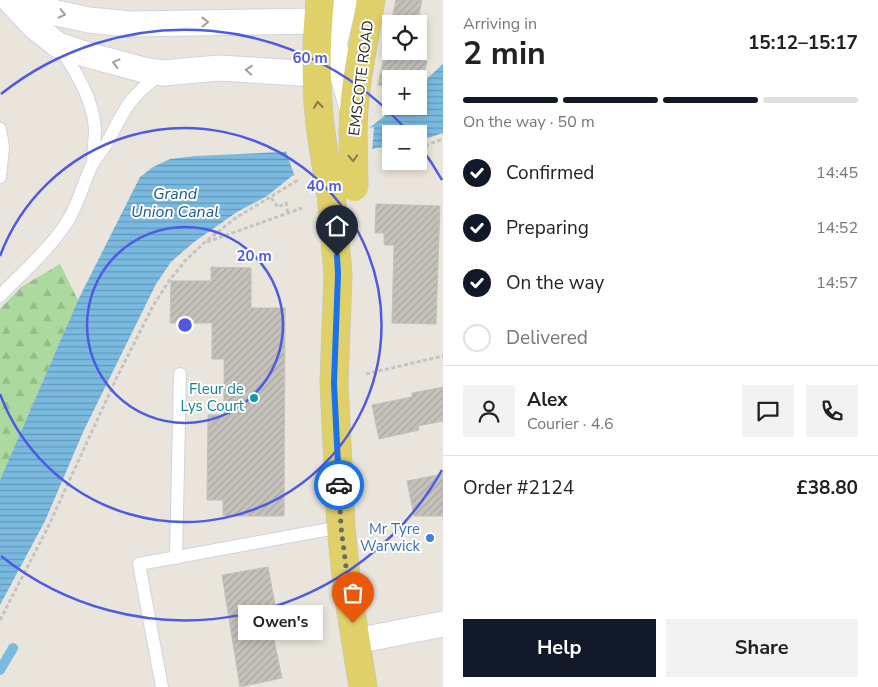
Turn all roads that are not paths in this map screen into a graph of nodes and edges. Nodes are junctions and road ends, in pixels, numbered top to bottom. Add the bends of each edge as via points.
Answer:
1 (10, 0) edge
2 (16, 0) edge
3 (345, 0) edge
4 (371, 0) edge
5 (319, 11) edge
6 (58, 45) junction
7 (334, 46) junction
8 (163, 73) junction
9 (316, 74) junction
10 (353, 120) junction
11 (0, 130) edge
12 (93, 164) junction
13 (0, 177) edge
14 (343, 190) junction
15 (0, 296) edge
16 (180, 374) dead end
17 (341, 527) junction
18 (176, 558) junction
19 (443, 624) edge
20 (356, 641) junction
21 (162, 687) edge
22 (363, 687) edge

1 - 6 street via 35,27
2 -> 5 street via 56,13 129,24
3 - 7 street
4 - 10 main road, EMSCOTE ROAD
5 - 7 street
5 - 9 main road, EMSCOTE ROAD
8 -> 6 street
6 - 12 lane via 74,69 88,100 94,128
7 - 9 street
7 - 10 street
9 -> 8 street via 219,68
8 - 12 lane via 134,96
14 -> 9 main road, EMSCOTE ROAD, bridge via 322,135
10 -> 14 main road, EMSCOTE ROAD, bridge
11 - 13 lane via 3,147
12 - 15 lane via 66,223
14 - 17 main road, EMSCOTE ROAD via 334,383
16 - 18 lane
17 - 18 lane
17 - 20 main road, EMSCOTE ROAD
18 - 21 lane via 139,564
19 - 20 street
20 - 22 main road, EMSCOTE ROAD

